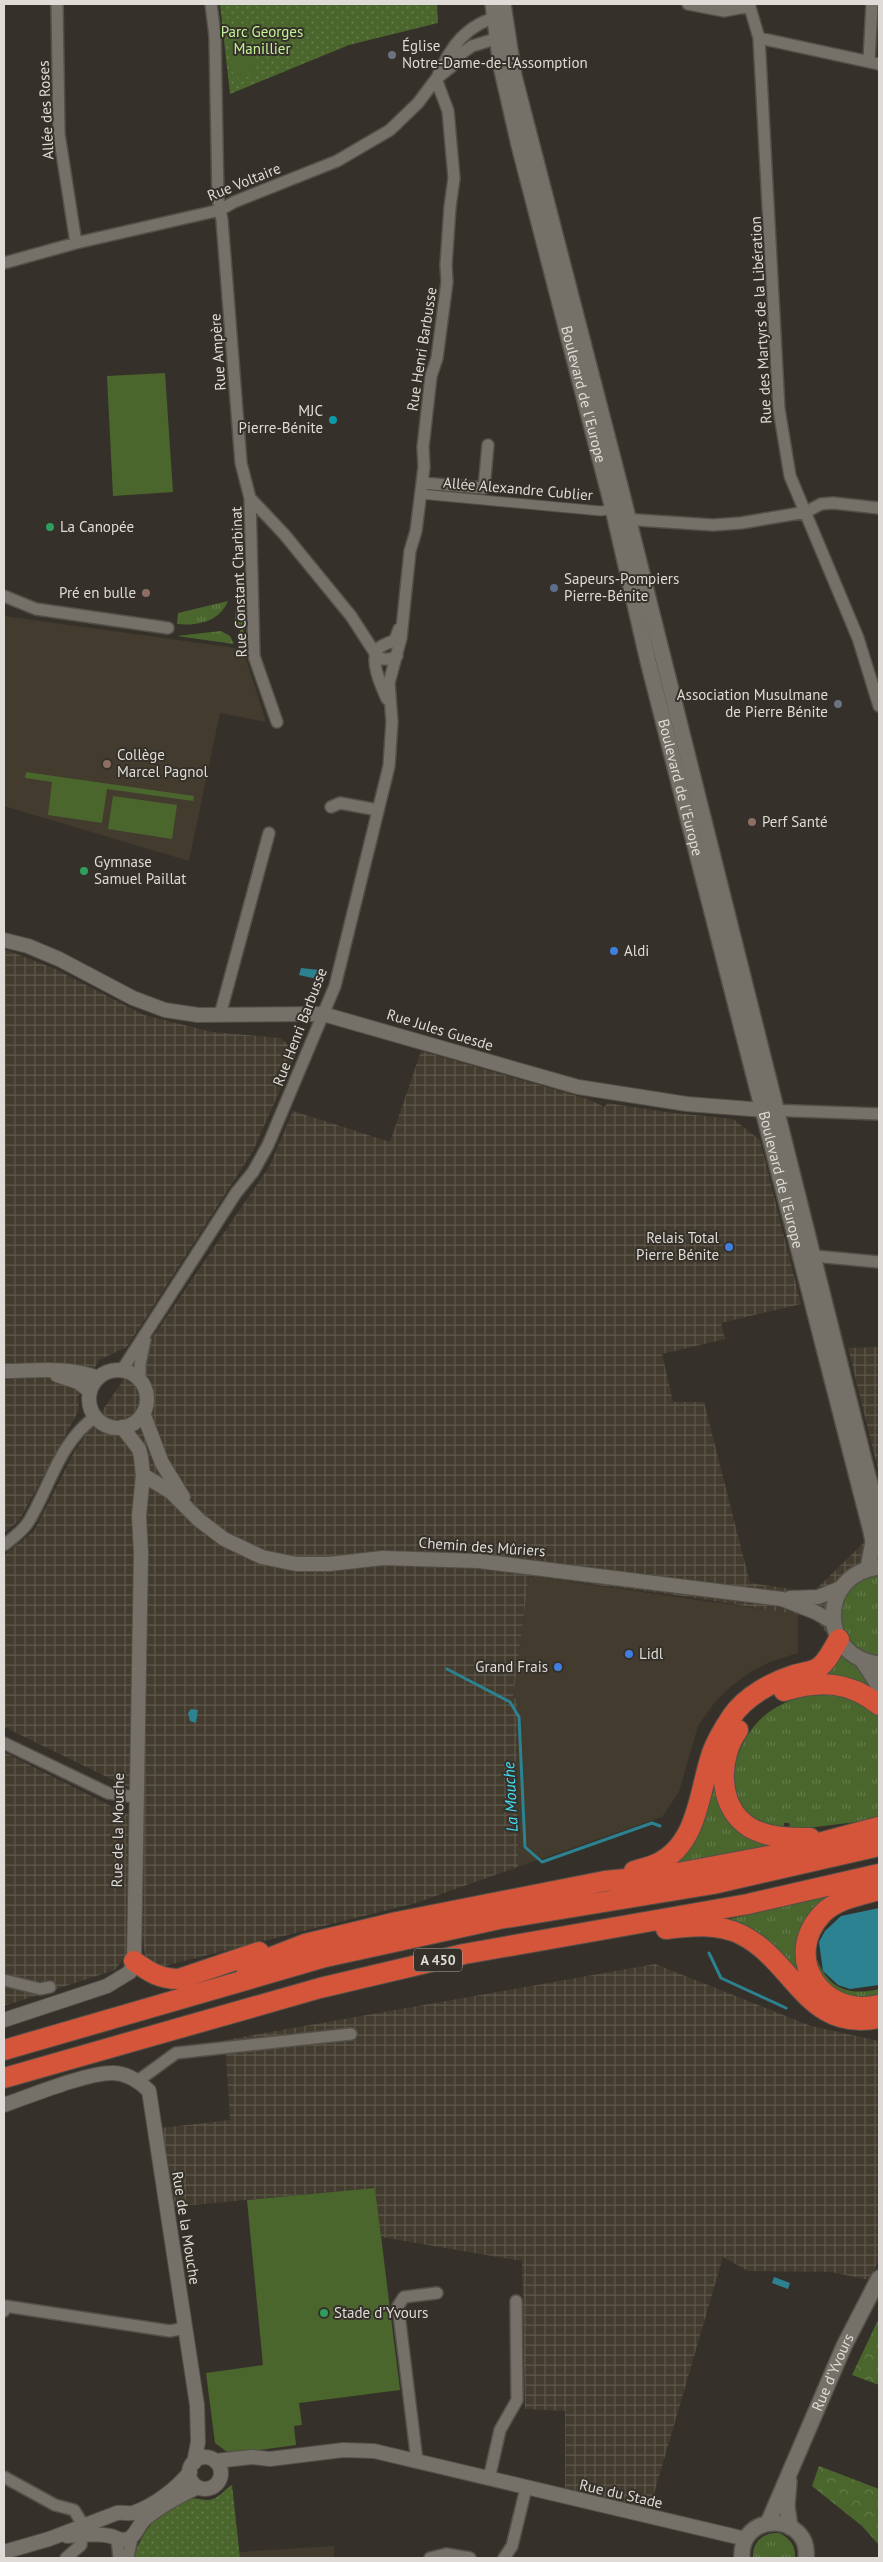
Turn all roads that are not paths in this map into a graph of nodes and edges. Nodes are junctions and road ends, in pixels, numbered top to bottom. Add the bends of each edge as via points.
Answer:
1 (57, 4) edge
2 (210, 4) edge
3 (688, 4) edge
4 (872, 4) edge
5 (749, 5) edge
6 (500, 8) edge
7 (502, 36) junction
8 (459, 38) junction
9 (759, 38) junction
10 (462, 53) junction
11 (874, 62) edge
12 (436, 79) junction
13 (220, 210) junction
14 (76, 243) junction
15 (4, 263) edge
16 (488, 445) dead end
17 (421, 489) junction
18 (250, 498) junction
19 (879, 508) edge
20 (806, 512) junction
21 (619, 515) junction
22 (4, 596) edge
23 (400, 625) junction
24 (168, 628) dead end
25 (375, 653) junction
26 (397, 656) junction
27 (879, 706) edge
28 (391, 710) junction
29 (277, 722) dead end
30 (332, 807) dead end
31 (378, 810) junction
32 (269, 834) dead end
33 (4, 940) edge
34 (323, 1014) junction
35 (220, 1015) junction
36 (769, 1110) junction
37 (879, 1114) edge
38 (814, 1256) junction
39 (879, 1262) edge
40 (153, 1322) junction
41 (122, 1370) junction
42 (4, 1371) edge
43 (42, 1371) junction
44 (98, 1378) junction
45 (140, 1380) junction
46 (90, 1391) junction
47 (143, 1413) junction
48 (95, 1417) junction
49 (122, 1428) junction
50 (156, 1450) junction
51 (148, 1477) junction
52 (192, 1513) junction
53 (879, 1520) edge
54 (4, 1545) edge
55 (874, 1568) edge
56 (841, 1588) junction
57 (782, 1599) junction
58 (836, 1630) junction
59 (862, 1660) junction
60 (879, 1664) edge
61 (879, 1686) edge
62 (879, 1705) edge
63 (4, 1743) edge
64 (135, 1797) junction
65 (879, 1827) edge
66 (832, 1839) junction
67 (879, 1846) edge
68 (879, 1874) edge
69 (605, 1881) junction
70 (879, 1890) edge
71 (602, 1928) junction
72 (305, 1944) junction
73 (134, 1962) junction
74 (4, 1980) edge
75 (50, 1987) dead end
76 (192, 1994) junction
77 (879, 2005) edge
78 (879, 2018) edge
79 (4, 2020) edge
80 (351, 2034) dead end
81 (4, 2050) edge
82 (4, 2078) edge
83 (138, 2080) junction
84 (4, 2105) edge
85 (879, 2278) edge
86 (437, 2292) dead end
87 (516, 2301) dead end
88 (4, 2312) edge
89 (185, 2328) junction
90 (196, 2405) junction
91 (270, 2459) junction
92 (213, 2460) junction
93 (417, 2461) junction
94 (192, 2467) junction
95 (790, 2468) junction
96 (221, 2476) junction
97 (4, 2478) edge
98 (489, 2479) junction
99 (198, 2487) junction
100 (526, 2488) junction
101 (130, 2514) junction
102 (114, 2515) junction
103 (768, 2523) junction
104 (790, 2526) junction
105 (82, 2528) junction
106 (135, 2532) junction
107 (115, 2537) junction
108 (746, 2540) junction
109 (4, 2552) edge
110 (66, 2558) edge
111 (119, 2558) edge
112 (128, 2558) edge
113 (430, 2558) edge
114 (470, 2558) edge
115 (504, 2558) edge
116 (742, 2558) edge
117 (806, 2558) edge

1 - 14 street, Allée des Roses via 59,134
2 - 13 street, Rue Ampère via 215,36
3 - 5 street via 724,11
4 - 11 street
5 - 9 street, Rue des Martyrs de la Libération
6 - 7 main road, Boulevard de l'Europe
6 - 8 street, Rue Voltaire
7 - 10 street, Rue Voltaire
7 - 21 main road, Boulevard de l'Europe
8 - 10 street
8 - 12 street, Rue Voltaire
9 - 11 street
9 - 20 street, Rue des Martyrs de la Libération via 779,409 790,476
10 - 12 street, Rue Voltaire via 451,68
12 - 13 street, Rue Voltaire via 418,103 390,130 337,161
12 - 17 street, Rue Henri Barbusse via 448,110 454,178 447,282 437,358 430,385
13 - 14 street, Rue Voltaire
13 - 18 street, Rue Ampère via 241,463
14 - 15 street, Rue Voltaire
16 - 17 street via 484,488
17 - 21 street, Allée Alexandre Cublier
17 - 23 street, Rue Henri Barbusse
18 - 25 street, Rue Ampère via 351,616
18 - 29 street, Rue Constant Charbinat via 254,656
19 - 20 street via 833,503 821,504
20 - 21 street via 713,525
20 - 27 street, Rue des Martyrs de la Libération via 858,638
21 - 36 main road, Boulevard de l'Europe
22 - 24 street via 36,609
23 - 25 street, Rue Henri Barbusse via 395,640 379,647
23 - 26 street, Rue Henri Barbusse
25 - 26 street via 381,659
25 - 28 street, Rue Henri Barbusse
26 - 28 street, Rue Henri Barbusse via 389,683
28 - 31 street, Rue Henri Barbusse via 391,751
30 - 31 street via 340,802
31 - 34 street, Rue Henri Barbusse via 335,986
32 - 35 street
33 - 35 street, Rue Jules Guesde via 59,959 133,998 165,1010
34 - 35 street, Rue Jules Guesde
34 - 36 street, Rue Jules Guesde via 578,1087 687,1104
34 - 40 street, Rue Henri Barbusse via 268,1145
36 - 37 street, Rue Jules Guesde
36 - 38 main road, Boulevard de l'Europe
36 - 55 main road, Boulevard de l'Europe via 871,1531
38 - 39 street
38 - 53 main road, Boulevard de l'Europe
40 - 41 street, Rue Henri Barbusse
40 - 45 street, Rue Henri Barbusse via 144,1344
41 - 44 street via 105,1373
41 - 45 street
42 - 43 street
43 - 44 street via 83,1372
43 - 46 street via 68,1378
44 - 46 street
45 - 47 street via 147,1400
46 - 48 street
47 - 49 street via 131,1425
47 - 50 street, Chemin des Mûriers
48 - 49 street via 107,1426
48 - 54 street via 82,1426 66,1445 29,1522
49 - 51 street, Rue de la Mouche via 139,1449
50 - 51 street, Rue de la Mouche
50 - 52 street, Chemin des Mûriers
51 - 52 street, Chemin des Mûriers via 171,1492
51 - 64 street, Rue de la Mouche via 139,1516 141,1553
52 - 57 street, Chemin des Mûriers via 240,1547 262,1557 296,1564 383,1558 479,1561
55 - 56 main road via 858,1572
56 - 57 street, Chemin des Mûriers via 818,1597
56 - 58 main road via 834,1604
57 - 58 street, Chemin des Mûriers via 815,1612
58 - 59 main road via 849,1651
58 - 69 highway via 826,1660 817,1669 777,1681 758,1692 734,1714 718,1737 693,1821 682,1841 657,1864
59 - 60 main road
59 - 61 main road
62 - 66 highway via 864,1692 845,1686 801,1686 779,1693 758,1706 730,1741 724,1762 723,1785 738,1818 750,1828 784,1838
63 - 64 street via 108,1793
64 - 73 street, Rue de la Mouche
65 - 66 highway
66 - 69 highway via 667,1875
67 - 76 highway, A 450 via 713,1884 499,1919 325,1957
68 - 71 highway, A 450 via 748,1904
69 - 72 highway via 492,1901
70 - 77 highway via 844,1900 823,1913 810,1934 807,1953 810,1974 816,1986 827,1996 854,2007
71 - 78 highway via 627,1933 684,1927 726,1929 741,1934 764,1950 824,2011 847,2020
71 - 82 highway, A 450 via 464,1954 320,1988
72 - 73 highway via 276,1947 179,1979 151,1974
72 - 76 highway via 206,1980
73 - 79 street via 130,1972 107,1986
74 - 75 street via 40,1989
76 - 81 highway, A 450
80 - 83 street via 176,2053
83 - 84 street via 112,2073 97,2075
83 - 89 street, Rue de la Mouche via 149,2090 152,2103
85 - 95 main road, Rue d'Yvours via 844,2346
86 - 93 street via 404,2297 398,2306
87 - 98 street via 517,2400 500,2430
88 - 89 street via 5,2306 170,2332
89 - 90 street, Rue de la Mouche
90 - 92 street, Rue de la Mouche
90 - 94 street, Rue de la Mouche via 198,2442
91 - 92 street, Rue du Stade
91 - 93 street, Rue du Stade via 353,2450 374,2451
91 - 96 street, Rue du Stade
92 - 94 street, Rue du Stade via 202,2458
92 - 96 street via 220,2468
93 - 98 street, Rue du Stade
94 - 99 street via 192,2481
94 - 101 street via 176,2487
95 - 103 main road, Rue d'Yvours
95 - 104 main road via 787,2506
96 - 99 street, Rue du Stade via 212,2487
97 - 105 street via 55,2505 74,2510
98 - 100 street, Rue du Stade
99 - 106 street via 154,2512
100 - 108 street, Rue du Stade
100 - 115 street via 512,2546
101 - 102 street
101 - 106 street via 135,2520
102 - 105 street
102 - 107 street via 109,2523
103 - 104 main road
103 - 108 main road via 755,2529
104 - 117 main road via 802,2538
105 - 107 street
105 - 109 street
105 - 110 street via 81,2545
106 - 107 street via 125,2540
106 - 112 street
107 - 111 street
108 - 116 main road
113 - 114 street via 446,2554

